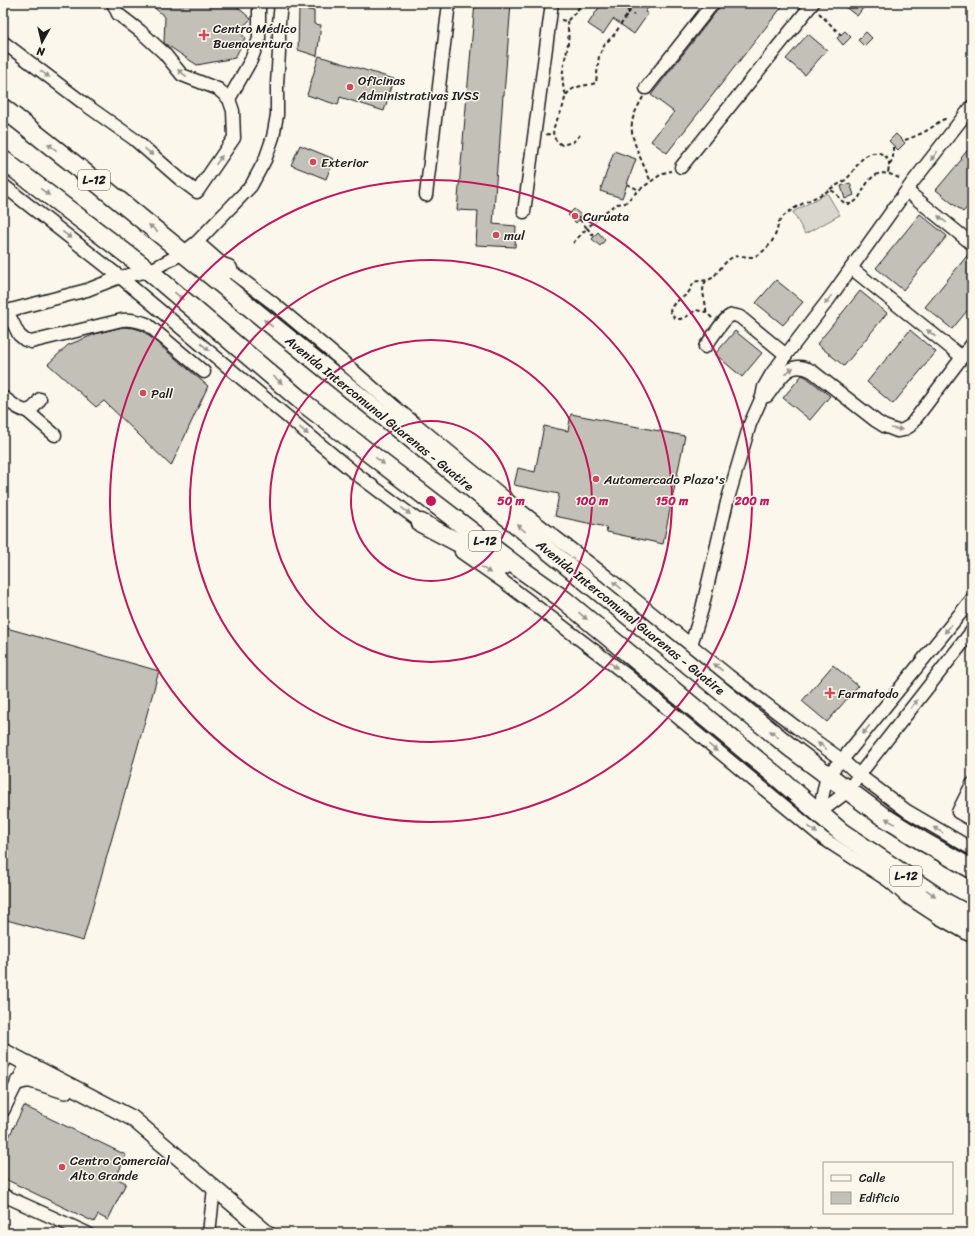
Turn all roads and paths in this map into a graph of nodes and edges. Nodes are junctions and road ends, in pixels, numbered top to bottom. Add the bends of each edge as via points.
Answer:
1 (113, 3) edge
2 (259, 3) edge
3 (281, 3) edge
4 (449, 3) edge
5 (552, 3) edge
6 (582, 3) edge
7 (635, 3) edge
8 (713, 3) edge
9 (811, 4) edge
10 (627, 10) dead end
11 (629, 12) junction
12 (634, 15) dead end
13 (550, 20) junction
14 (567, 21) junction
15 (841, 35) dead end
16 (3, 42) edge
17 (646, 88) joint
18 (566, 95) junction
19 (230, 99) junction
20 (3, 108) edge
21 (971, 110) edge
22 (957, 125) junction
23 (546, 134) dead end
24 (553, 135) junction
25 (580, 135) dead end
26 (905, 140) dead end
27 (893, 147) dead end
28 (3, 160) edge
29 (890, 164) junction
30 (681, 167) joint
31 (888, 174) junction
32 (651, 182) junction
33 (628, 184) dead end
34 (3, 185) edge
35 (910, 187) junction
36 (639, 190) junction
37 (830, 190) junction
38 (426, 195) dead end
39 (524, 212) dead end
40 (579, 219) dead end
41 (587, 228) junction
42 (594, 236) dead end
43 (197, 242) junction
44 (573, 243) dead end
45 (972, 244) edge
46 (183, 253) junction
47 (851, 268) junction
48 (228, 269) junction
49 (149, 271) junction
50 (120, 277) junction
51 (706, 281) junction
52 (5, 312) edge
53 (706, 312) junction
54 (720, 326) junction
55 (972, 344) edge
56 (705, 348) dead end
57 (786, 355) junction
58 (962, 357) junction
59 (204, 372) dead end
60 (3, 397) edge
61 (762, 398) junction
62 (40, 399) dead end
63 (27, 411) junction
64 (55, 435) dead end
65 (421, 522) junction
66 (562, 599) junction
67 (972, 599) edge
68 (972, 630) edge
69 (692, 645) junction
70 (842, 760) junction
71 (827, 775) junction
72 (859, 775) junction
73 (972, 784) edge
74 (848, 791) junction
75 (819, 813) junction
76 (972, 820) edge
77 (841, 832) junction
78 (972, 849) edge
79 (972, 869) edge
80 (908, 894) junction
81 (972, 917) edge
82 (972, 933) edge
83 (5, 1056) edge
84 (27, 1063) junction
85 (18, 1082) junction
86 (87, 1094) junction
87 (3, 1111) edge
88 (214, 1188) junction
89 (3, 1195) edge
90 (87, 1233) edge
91 (209, 1233) edge
92 (267, 1233) edge

19 -> 1 street via 218,89 182,75 164,53 118,14
2 - 19 street via 259,39
3 - 43 street via 277,115 265,160 251,186
4 - 38 street
5 - 13 street
6 - 14 path
7 - 11 path
8 - 17 street
9 - 15 path
9 - 30 street
10 - 11 path
11 - 12 path
11 - 18 path via 599,56 596,83 580,86
13 - 14 path
13 - 39 street
14 - 18 path via 568,42 563,67
16 -> 19 street via 134,139 197,192 234,138
17 - 32 path via 634,115 631,131
18 - 24 path
46 -> 20 highway, Avenida Intercomunal Guarenas - Guatire / L-12
21 - 22 street
22 - 26 path via 946,119 941,120 930,129
22 -> 35 street
23 - 24 path
24 - 25 path via 562,145 574,142
27 - 29 path
28 -> 49 highway, L-12
29 - 31 path
29 - 37 path via 883,154 868,154 844,181
30 - 32 path via 662,173
31 - 35 path
31 - 37 path via 879,174 872,178 857,201 852,203 842,202 834,190
32 - 36 path
33 - 36 path
34 -> 50 street, L-12
45 -> 35 street
35 - 47 street
36 - 41 path via 625,203 610,208
37 - 51 path via 781,219 772,241 764,250 753,257 742,255 730,259
40 - 41 path
41 - 42 path
41 - 44 path
43 - 46 street
43 - 48 street, Avenida Intercomunal Guarenas - Guatire
46 - 48 highway
46 - 49 street
71 -> 46 highway, Avenida Intercomunal Guarenas - Guatire / L-12
47 -> 57 street
58 -> 47 street
69 -> 48 street, Avenida Intercomunal Guarenas - Guatire via 520,510 273,303
49 - 50 street
49 -> 66 highway, L-12 via 305,404
50 - 52 street via 87,290
50 -> 65 street, L-12 via 351,470
51 - 53 path via 703,296
51 - 53 path via 694,282 690,291 674,302 670,310 675,318 680,319 696,310
52 - 59 street via 19,335 31,342 122,320 139,321
53 - 54 path
54 - 56 street
54 - 57 street via 729,316 738,316
55 - 58 street
57 - 61 street via 764,387
61 -> 58 street via 767,396 788,370 806,367 876,421 892,429 903,430 910,426
60 - 63 street via 18,409
61 - 69 street via 750,424 727,502
62 - 63 street
63 - 64 street
65 - 66 highway
65 -> 80 street, L-12 via 628,676 824,839
66 -> 75 highway, L-12
67 -> 70 street
72 -> 68 street
70 -> 69 street, Avenida Intercomunal Guarenas - Guatire via 796,728
70 - 71 street
70 - 72 street, Avenida Intercomunal Guarenas - Guatire
71 - 74 highway, Avenida Intercomunal Guarenas - Guatire / L-12
71 - 75 street
72 - 74 street
78 -> 72 street, Avenida Intercomunal Guarenas - Guatire via 907,811
73 - 76 street via 958,812
74 - 75 street
79 -> 74 highway, Avenida Intercomunal Guarenas - Guatire / L-12 via 881,815
75 - 77 highway, L-12
77 - 80 highway
77 -> 81 highway, L-12 via 946,903
80 - 82 highway
83 - 84 main road
84 - 85 street
84 - 86 main road
85 - 86 main road via 31,1080 66,1092
85 - 87 street
86 - 88 main road via 132,1118
88 - 91 street
88 - 92 main road
89 - 90 street

